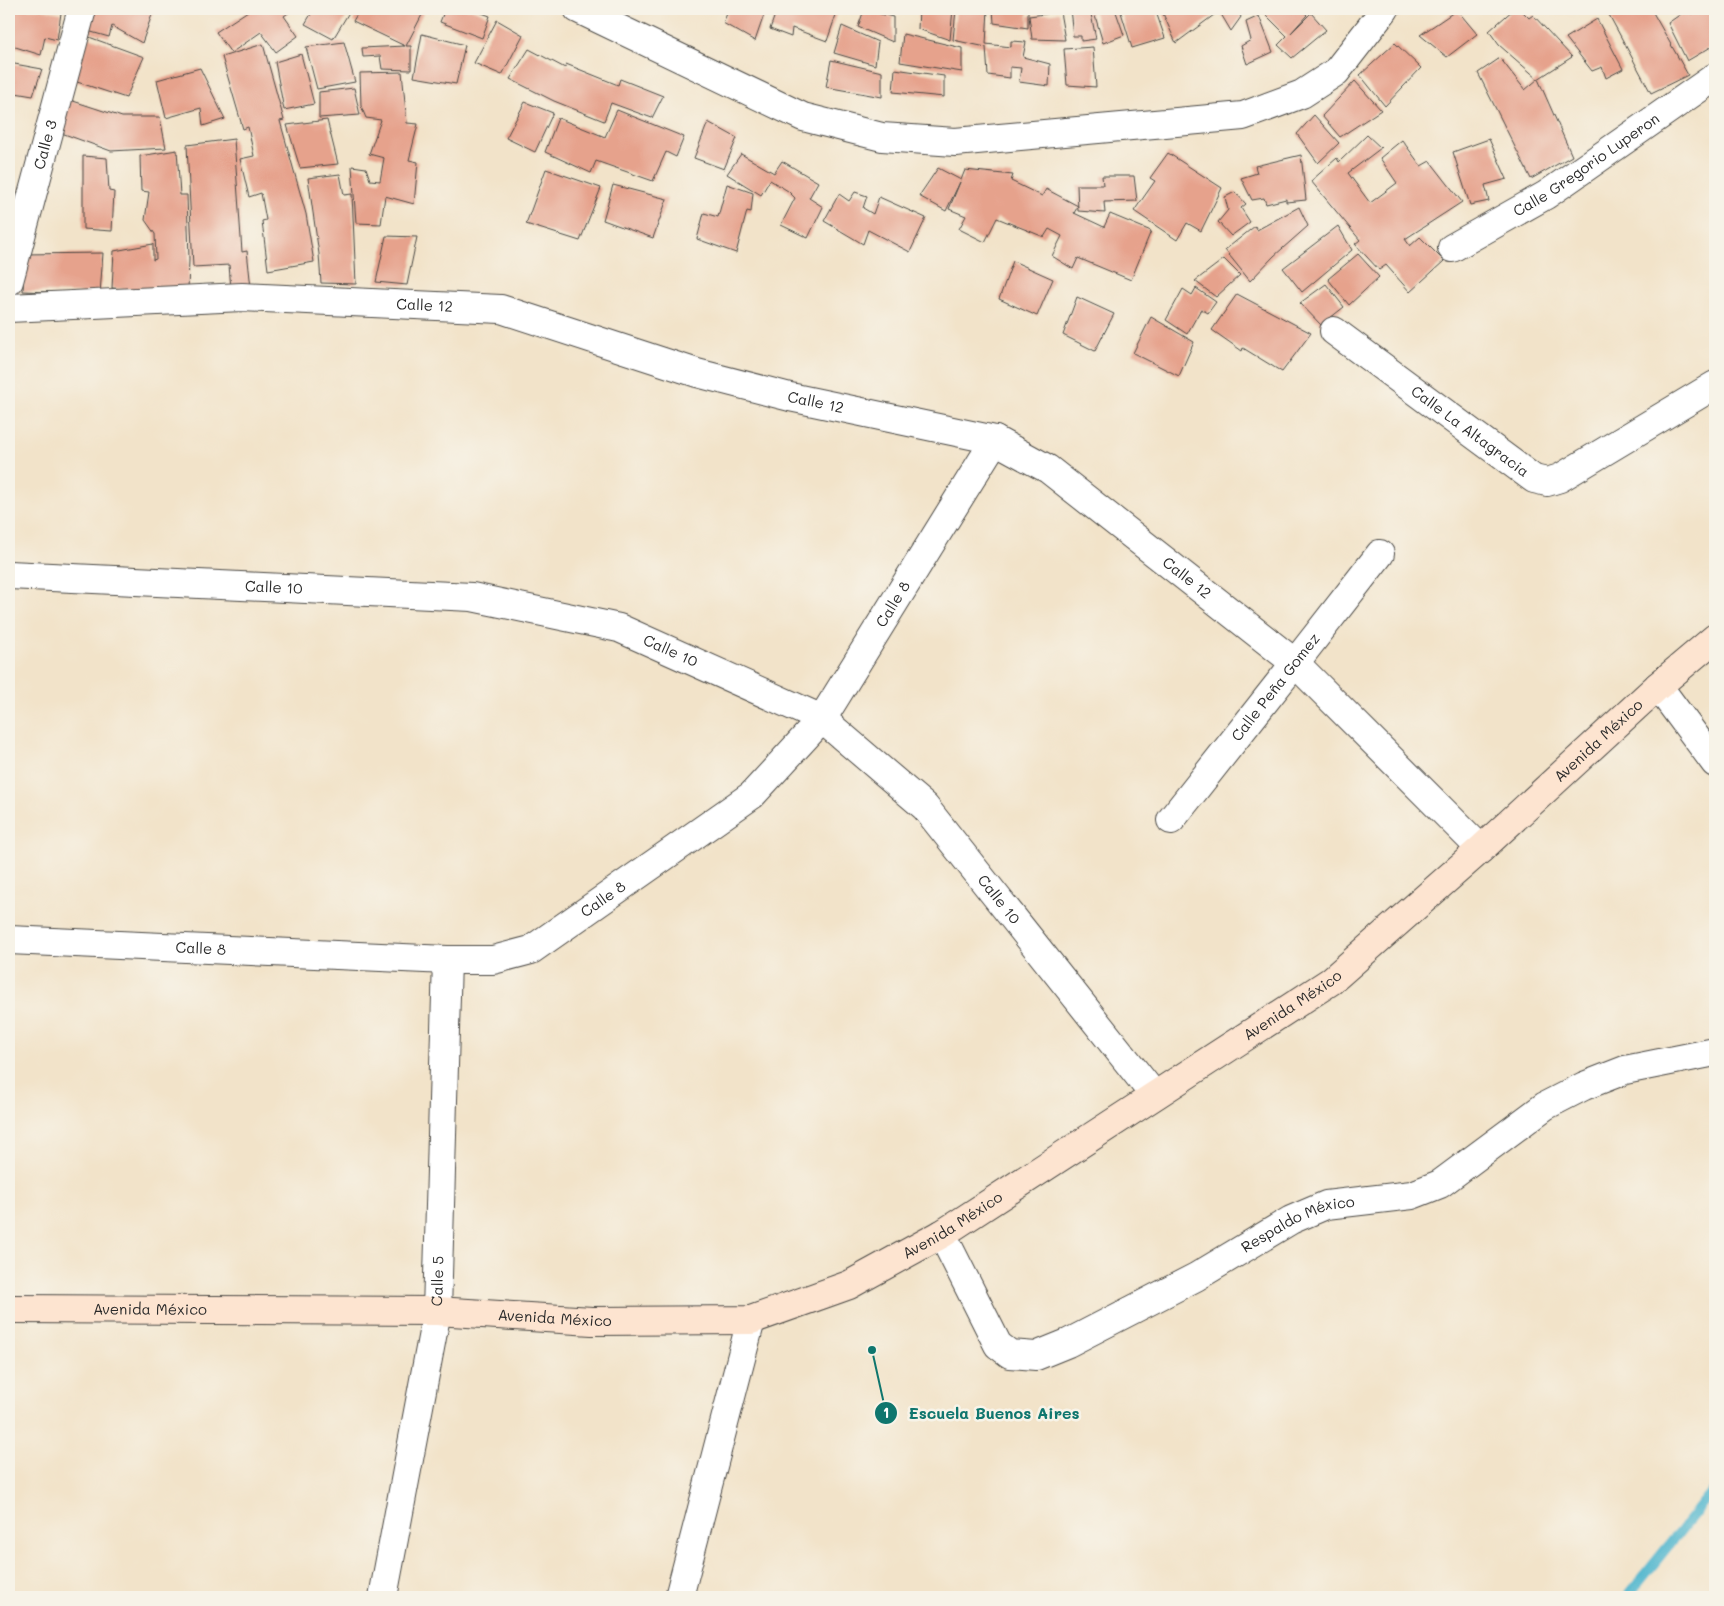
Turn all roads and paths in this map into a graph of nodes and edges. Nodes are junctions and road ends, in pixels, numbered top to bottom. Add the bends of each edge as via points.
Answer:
1 (82, 9) edge
2 (578, 9) edge
3 (1385, 9) edge
4 (1715, 77) edge
5 (1452, 248) dead end
6 (9, 281) edge
7 (9, 308) edge
8 (1334, 331) dead end
9 (1715, 385) edge
10 (995, 440) junction
11 (1380, 554) dead end
12 (9, 575) edge
13 (1715, 638) edge
14 (1295, 663) junction
15 (1658, 686) junction
16 (822, 719) junction
17 (1715, 763) edge
18 (1170, 820) dead end
19 (1481, 849) junction
20 (9, 940) edge
21 (446, 960) junction
22 (1715, 1052) edge
23 (1154, 1095) junction
24 (942, 1234) junction
25 (9, 1309) edge
26 (438, 1311) junction
27 (750, 1320) junction
28 (383, 1597) edge
29 (679, 1597) edge

1 - 6 street, Calle 3
2 - 3 street via 803,117 882,137 954,142 1243,116 1302,94 1336,72
4 - 5 street, Calle Gregorio Luperon via 1546,194
7 - 10 street, Calle 12 via 242,297 501,309 698,373 790,397
8 - 9 street, Calle La Altagracia via 1534,478 1547,482 1560,478
10 - 14 street, Calle 12 via 1048,469
10 - 16 street, Calle 8
11 - 14 street, Calle Peña Gomez
12 - 16 street, Calle 10 via 472,597 619,628
13 - 15 street, Avenida México
14 - 18 street, Calle Peña Gomez
14 - 19 street, Calle 12
15 - 17 street
15 - 19 street, Avenida México
16 - 21 street, Calle 8 via 752,795 531,950 493,960
16 - 23 street, Calle 10 via 925,806
19 - 23 street, Avenida México via 1331,981
20 - 21 street, Calle 8
21 - 26 street, Calle 5
22 - 24 street, Respaldo México via 1625,1070 1584,1086 1545,1106 1440,1184 1412,1195 1326,1206 1291,1220 1196,1277 1068,1343 1036,1356 1010,1354 998,1345
23 - 24 street, Avenida México
24 - 27 street, Avenida México via 849,1285
25 - 26 street, Avenida México
26 - 27 street, Avenida México via 592,1321
26 - 28 street, Calle 5
27 - 29 street

